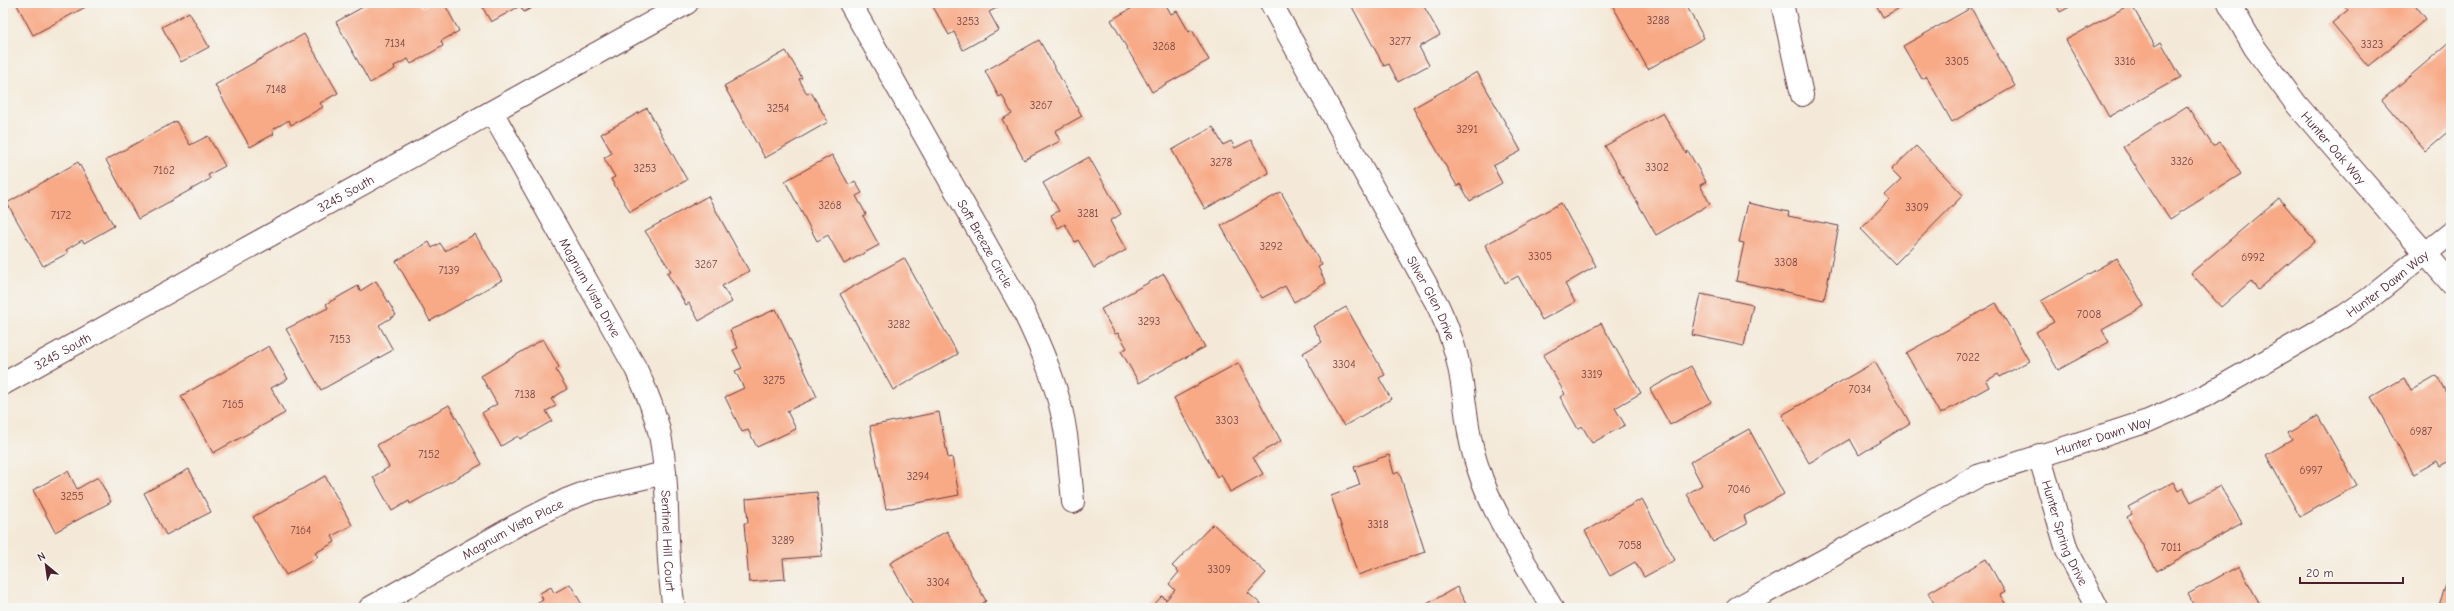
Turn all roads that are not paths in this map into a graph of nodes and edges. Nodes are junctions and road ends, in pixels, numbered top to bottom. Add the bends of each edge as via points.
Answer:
1 (687, 3) edge
2 (850, 3) edge
3 (1271, 3) edge
4 (1782, 3) edge
5 (2229, 3) edge
6 (1802, 95) dead end
7 (492, 112) junction
8 (2451, 233) edge
9 (2425, 254) junction
10 (2451, 283) edge
11 (3, 384) edge
12 (2039, 455) junction
13 (665, 473) junction
14 (1073, 502) dead end
15 (370, 608) edge
16 (674, 608) edge
17 (1552, 608) edge
18 (1737, 608) edge
19 (2097, 608) edge

1 - 7 street, 3245 South
2 - 14 street, Soft Breeze Circle via 1037,338 1066,433
3 - 17 street, Silver Glen Drive via 1438,306 1447,326 1460,370 1477,468 1496,510
4 - 6 street
5 - 9 street, Hunter Oak Way via 2255,48 2297,105
7 - 11 street, 3245 South
7 - 13 street, Magnum Vista Drive via 636,368 656,418
8 - 9 street, Hunter Dawn Way
9 - 10 street, Hunter Oak Way
9 - 12 street, Hunter Dawn Way via 2344,316 2200,399 2148,421
12 - 18 street, Hunter Dawn Way via 1978,476 1955,487
12 - 19 street, Hunter Spring Drive via 2065,544
13 - 15 street, Magnum Vista Place via 599,488 566,500
13 - 16 street, Sentinel Hill Court via 669,571

